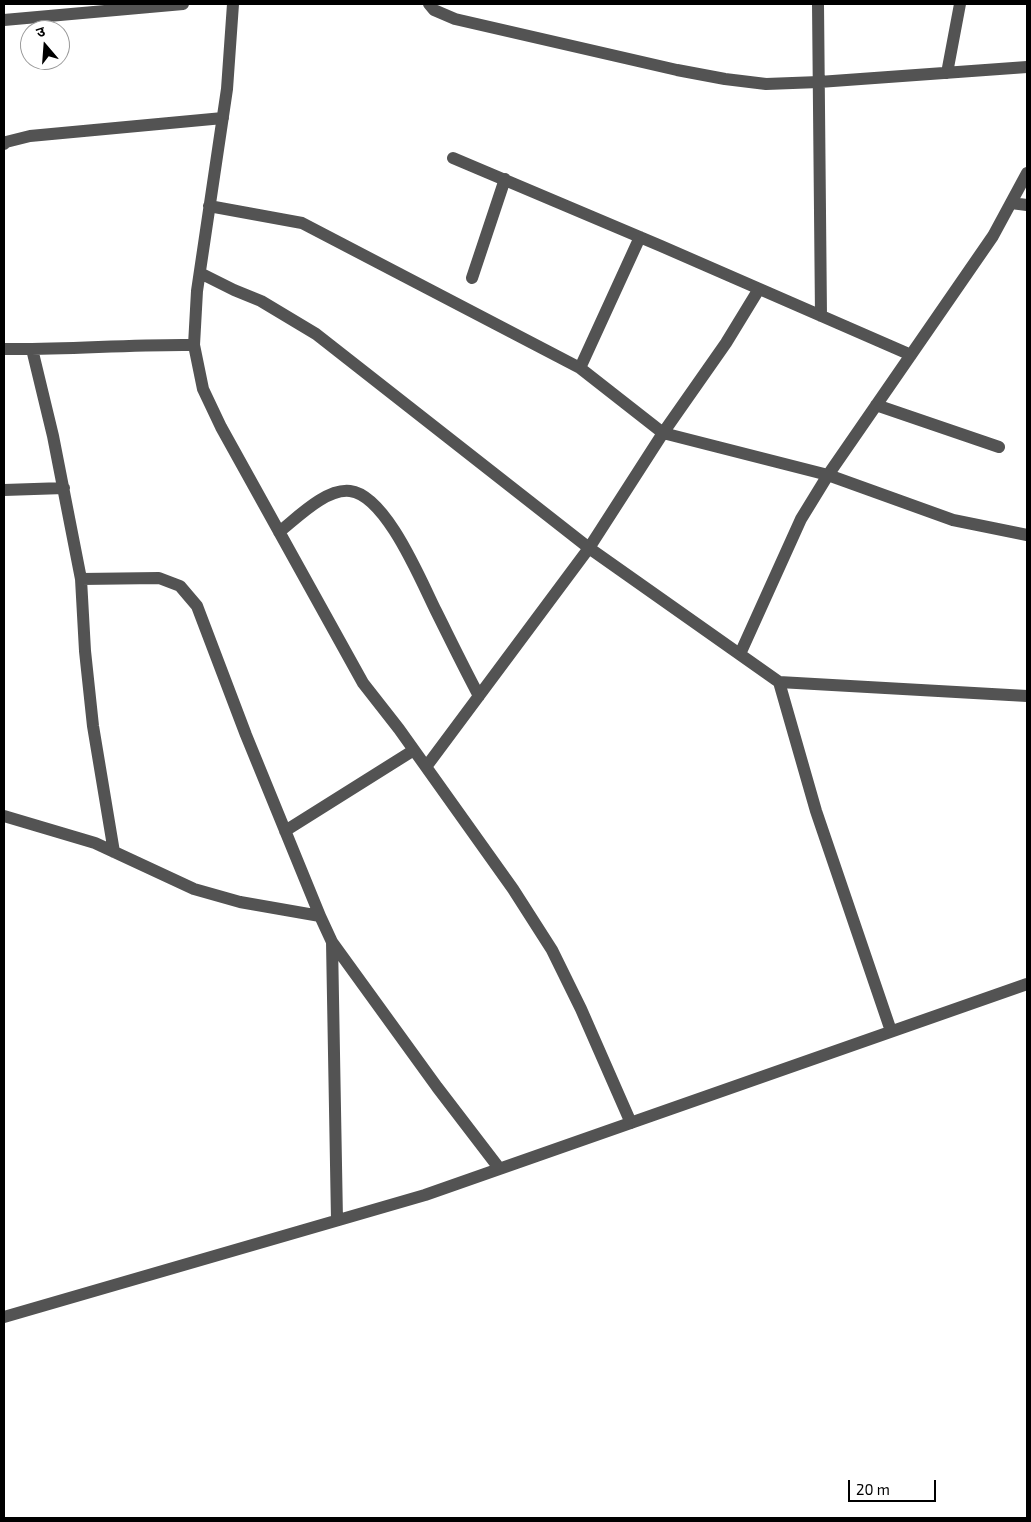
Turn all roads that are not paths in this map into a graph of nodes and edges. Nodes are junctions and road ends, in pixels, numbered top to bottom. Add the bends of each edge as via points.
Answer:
1 (183, 4) edge
2 (233, 4) edge
3 (429, 4) edge
4 (818, 4) edge
5 (960, 4) edge
6 (4, 20) edge
7 (1027, 67) edge
8 (947, 73) junction
9 (819, 82) junction
10 (222, 118) junction
11 (4, 144) edge
12 (453, 158) dead end
13 (1027, 173) edge
14 (505, 180) junction
15 (1011, 203) junction
16 (1027, 205) edge
17 (209, 206) junction
18 (640, 237) junction
19 (200, 273) junction
20 (472, 278) dead end
21 (759, 289) junction
22 (821, 316) junction
23 (194, 345) junction
24 (4, 349) edge
25 (32, 349) junction
26 (911, 355) junction
27 (580, 368) junction
28 (876, 405) junction
29 (663, 433) junction
30 (999, 447) dead end
31 (828, 475) junction
32 (64, 488) junction
33 (4, 490) edge
34 (279, 532) junction
35 (1027, 535) edge
36 (589, 548) junction
37 (81, 579) junction
38 (740, 654) junction
39 (779, 682) junction
40 (479, 696) junction
41 (1027, 696) edge
42 (414, 750) junction
43 (426, 767) junction
44 (4, 816) edge
45 (285, 832) junction
46 (114, 852) junction
47 (320, 916) junction
48 (332, 942) junction
49 (1027, 984) edge
50 (892, 1031) junction
51 (631, 1123) junction
52 (500, 1168) junction
53 (337, 1220) junction
54 (4, 1316) edge

1 - 6 street
2 - 10 street
3 - 9 street via 434,10 455,19 677,70 766,84
4 - 9 street
5 - 8 street
7 - 8 street
8 - 9 street
9 - 22 street
10 - 11 street via 30,136
10 - 17 street
12 - 14 street
13 - 15 street
14 - 18 street
14 - 20 street
15 - 16 street
15 - 26 street via 993,236
17 - 19 street
17 - 27 street via 302,223
18 - 21 street
18 - 27 street
19 - 23 street
19 - 36 street via 261,301 316,334
21 - 22 street
21 - 29 street
22 - 26 street
23 - 25 street
23 - 34 street via 203,389
24 - 25 street
25 - 32 street
26 - 28 street
27 - 29 street
28 - 30 street
28 - 31 street
29 - 31 street
29 - 36 street
31 - 35 street via 953,520
31 - 38 street via 801,519
32 - 33 street
32 - 37 street
34 - 40 street via 322,498 348,490 363,494 383,515 414,563
34 - 42 street via 363,683
36 - 38 street
36 - 40 street
37 - 45 street via 159,578 180,586 197,606
37 - 46 street via 93,726
38 - 39 street
39 - 41 street
39 - 50 street via 816,811
40 - 43 street
42 - 43 street
42 - 45 street
43 - 51 street via 552,950 582,1009
44 - 46 street via 95,843
45 - 47 street
46 - 47 street via 194,888 240,902
47 - 48 street
48 - 52 street
48 - 53 street
49 - 50 street
50 - 51 street
51 - 52 street
52 - 53 street via 425,1195
53 - 54 street

